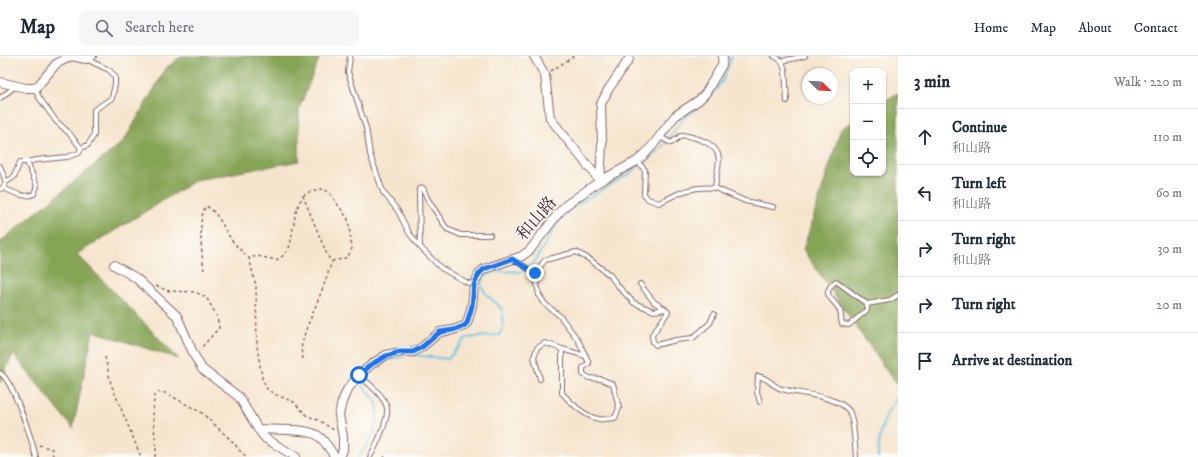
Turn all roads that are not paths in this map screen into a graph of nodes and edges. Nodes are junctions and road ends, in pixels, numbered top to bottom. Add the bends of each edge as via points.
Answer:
1 (350, 56) edge
2 (534, 56) edge
3 (723, 56) edge
4 (774, 56) edge
5 (805, 56) edge
6 (89, 58) edge
7 (629, 59) dead end
8 (782, 61) junction
9 (0, 82) edge
10 (16, 86) junction
11 (36, 88) junction
12 (0, 98) edge
13 (787, 102) dead end
14 (660, 137) junction
15 (81, 148) junction
16 (637, 161) junction
17 (27, 162) junction
18 (0, 166) edge
19 (600, 181) junction
20 (6, 182) junction
21 (715, 188) junction
22 (2, 189) edge
23 (773, 207) dead end
24 (490, 235) dead end
25 (420, 247) junction
26 (512, 259) junction
27 (114, 265) dead end
28 (535, 273) junction
29 (640, 284) dead end
30 (474, 285) junction
31 (898, 295) edge
32 (867, 304) junction
33 (665, 309) junction
34 (714, 314) dead end
35 (562, 349) junction
36 (586, 356) junction
37 (0, 373) edge
38 (359, 375) junction
39 (540, 379) dead end
40 (760, 402) dead end
41 (258, 429) junction
42 (36, 457) edge
43 (296, 457) edge
44 (335, 457) edge
45 (340, 457) edge
46 (370, 457) edge
47 (856, 457) edge

1 - 25 lane via 348,72 383,192
2 - 19 street via 545,75 550,118
3 - 14 street, 和山路 via 722,65 705,94 675,116
4 - 8 lane
5 - 8 lane
6 - 11 street via 71,56 56,64
6 - 15 lane via 115,76 115,84 112,98 94,110 94,134 88,146
7 - 19 street via 601,104
8 - 13 lane
9 - 10 street
10 - 11 street
10 - 12 lane
11 - 15 lane via 38,96 56,121
14 - 16 street, 和山路
14 - 21 lane via 671,143 682,135 712,145 719,158
15 - 17 lane via 79,153 67,157
16 - 19 street, 和山路
16 - 21 lane via 645,170 644,194 648,199 659,203 679,192 703,186
17 - 20 lane via 20,162 14,177
17 - 22 lane via 37,186 34,194 20,195
18 - 20 lane
19 - 26 street, 和山路 via 566,205 530,250
20 - 22 lane
21 - 23 lane via 745,201
24 - 25 lane via 461,234 447,229 423,188 419,189
25 - 30 lane via 441,268
26 - 28 lane
26 - 30 street, 和山路 via 484,269
27 - 41 street via 136,278 177,316 202,369 239,397
28 - 33 lane via 545,260 576,252 610,276 634,303 654,311
28 - 36 lane via 539,295 545,304 560,316 578,340
29 - 33 lane via 654,302
30 - 38 street, 和山路 via 472,306 464,326 440,332 413,352 386,356
31 - 32 lane via 890,300
32 - 32 lane via 836,281 831,285 829,298 840,310 842,324 849,325 867,310
33 - 34 lane via 668,312 652,335 656,345 692,338 710,323
35 - 36 lane
35 - 36 lane via 562,393 586,414 599,419 616,418 619,408 613,384 583,374 583,368 589,363
35 - 39 lane via 545,343 537,348 534,357
37 - 42 lane via 12,387
38 - 45 street, 和山路 via 347,390 342,402 339,415 343,450
38 - 46 lane via 379,393 387,407 380,437
40 - 47 lane via 757,392 758,376 764,377 780,389 840,403 849,410 852,417
41 - 43 street via 265,438
41 - 44 street via 298,430 316,434

